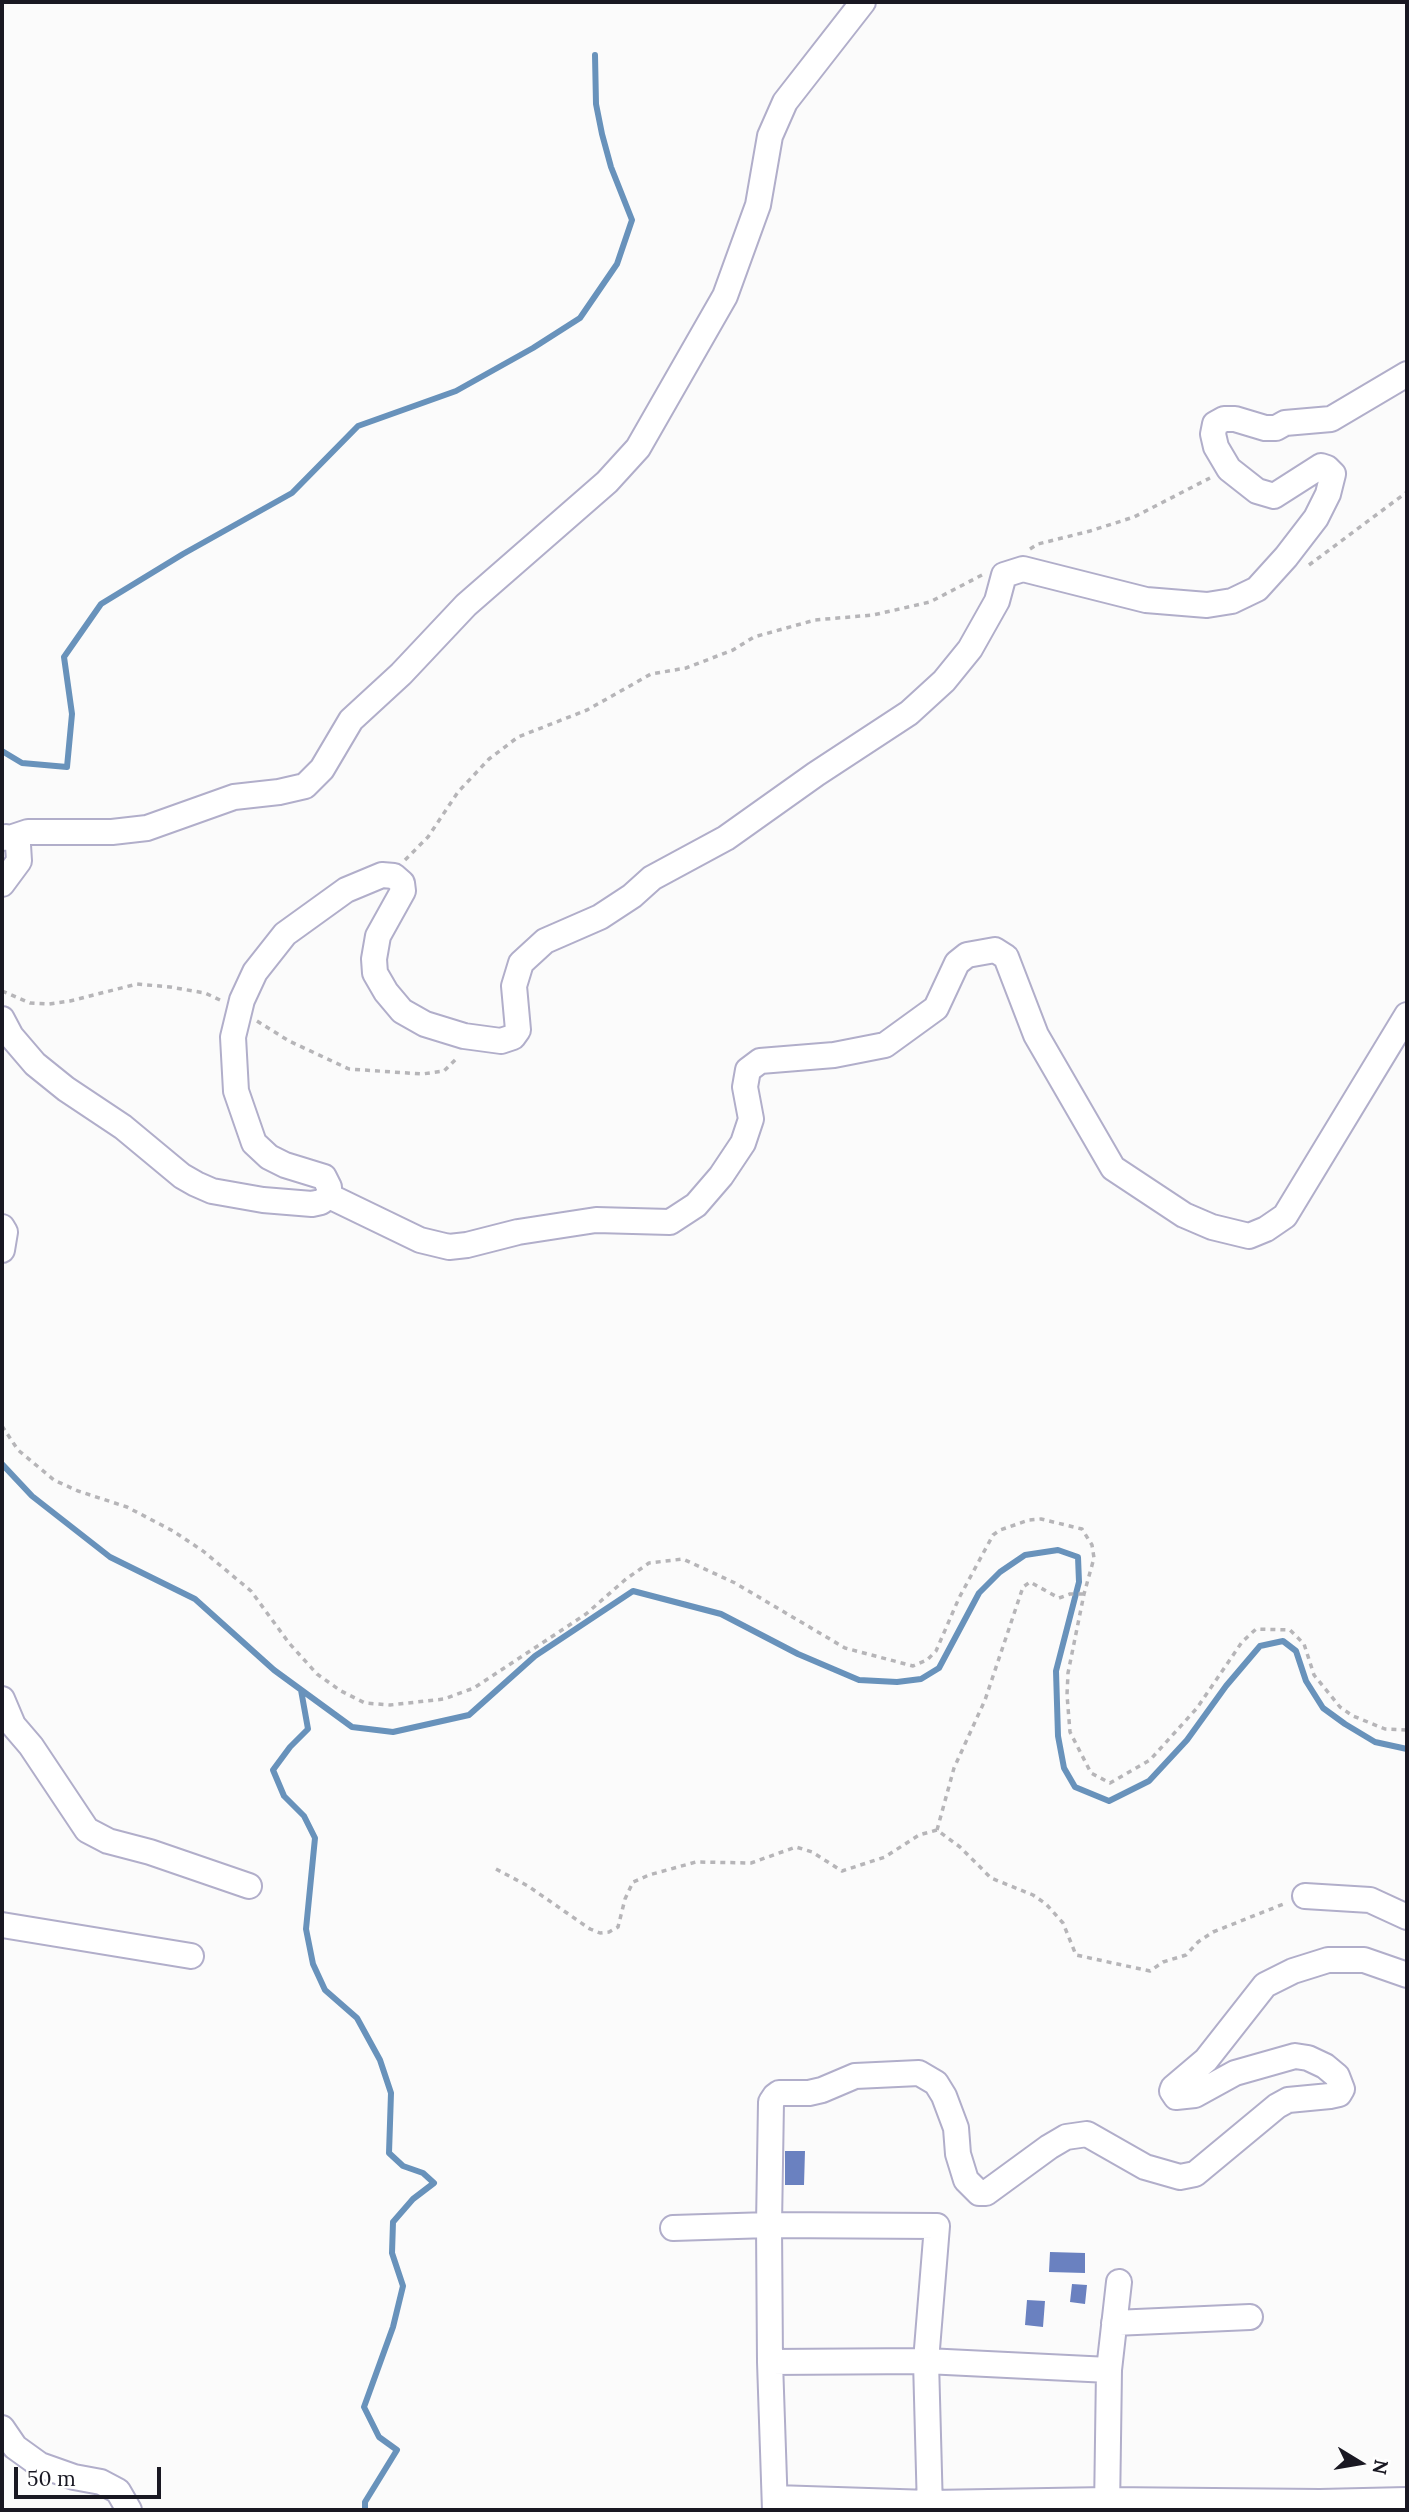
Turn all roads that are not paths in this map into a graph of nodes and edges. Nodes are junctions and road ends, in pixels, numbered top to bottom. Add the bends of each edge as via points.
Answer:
1 (863, 2) edge
2 (1407, 374) edge
3 (6, 838) edge
4 (2, 884) edge
5 (1407, 1015) edge
6 (2, 1019) edge
7 (329, 1196) junction
8 (2, 1227) edge
9 (2, 1250) edge
10 (2, 1699) edge
11 (249, 1886) dead end
12 (1306, 1896) road end
13 (1407, 1917) edge
14 (2, 1928) edge
15 (191, 1956) dead end
16 (1407, 1975) edge
17 (769, 2225) junction
18 (674, 2228) dead end
19 (1119, 2282) dead end
20 (1250, 2317) dead end
21 (1114, 2323) junction
22 (926, 2361) junction
23 (770, 2362) junction
24 (1110, 2370) junction
25 (2, 2428) edge
26 (1407, 2500) edge
27 (775, 2504) edge
28 (1107, 2505) edge
29 (930, 2506) edge
30 (1248, 2506) edge
31 (129, 2510) edge

1 - 3 street via 785,102 770,136 758,205 725,296 638,448 607,482 466,605 351,720 323,769 305,786 234,797 147,828 28,832
2 - 7 street via 1331,419 1276,428 1236,419 1215,424 1216,447 1229,469 1257,492 1274,496 1321,467 1333,474 1316,518 1257,589 1232,601 1207,605 1146,600 1023,569 998,572 997,601 970,649 909,713 726,838 652,878 600,917 545,941 521,963 513,986 518,1030 513,1037 501,1041 464,1036 425,1024 402,1011 386,992 374,959 378,936 403,891 394,876 382,874 346,890 285,934 255,972 242,1000 233,1037 236,1091 254,1143 285,1165 324,1177
3 - 4 street via 18,845 19,861
5 - 7 street via 1285,1216 1249,1236 1184,1215 1113,1168 1037,1035 1006,957 995,950 967,955 957,963 936,1008 885,1045 760,1061 748,1070 745,1087 751,1119 743,1143 696,1205 670,1222 596,1220 449,1247 420,1240
6 - 7 street via 35,1064 196,1184 263,1200 312,1204
8 - 9 street
10 - 11 street via 13,1725 87,1830 108,1841
12 - 13 street via 1370,1900
14 - 15 street
16 - 17 street via 1364,1960 1328,1960 1265,1985 1206,2060 1173,2088 1176,2097 1195,2095 1235,2073 1295,2056 1325,2066 1337,2076 1342,2089 1330,2096 1288,2099 1195,2174 1180,2177 1145,2167 1087,2134 1066,2137 986,2193 979,2193 966,2180 956,2128 944,2096 936,2083 919,2073 855,2076 822,2090 779,2093 771,2102
17 - 18 street
17 - 22 street via 937,2226
17 - 23 street
19 - 21 street
20 - 21 street
21 - 24 street
22 - 23 street
22 - 24 street
22 - 29 street
23 - 27 street
24 - 28 street
25 - 31 street via 15,2447 40,2465 101,2482 118,2491
26 - 30 street
27 - 29 street
28 - 29 street
28 - 30 street

